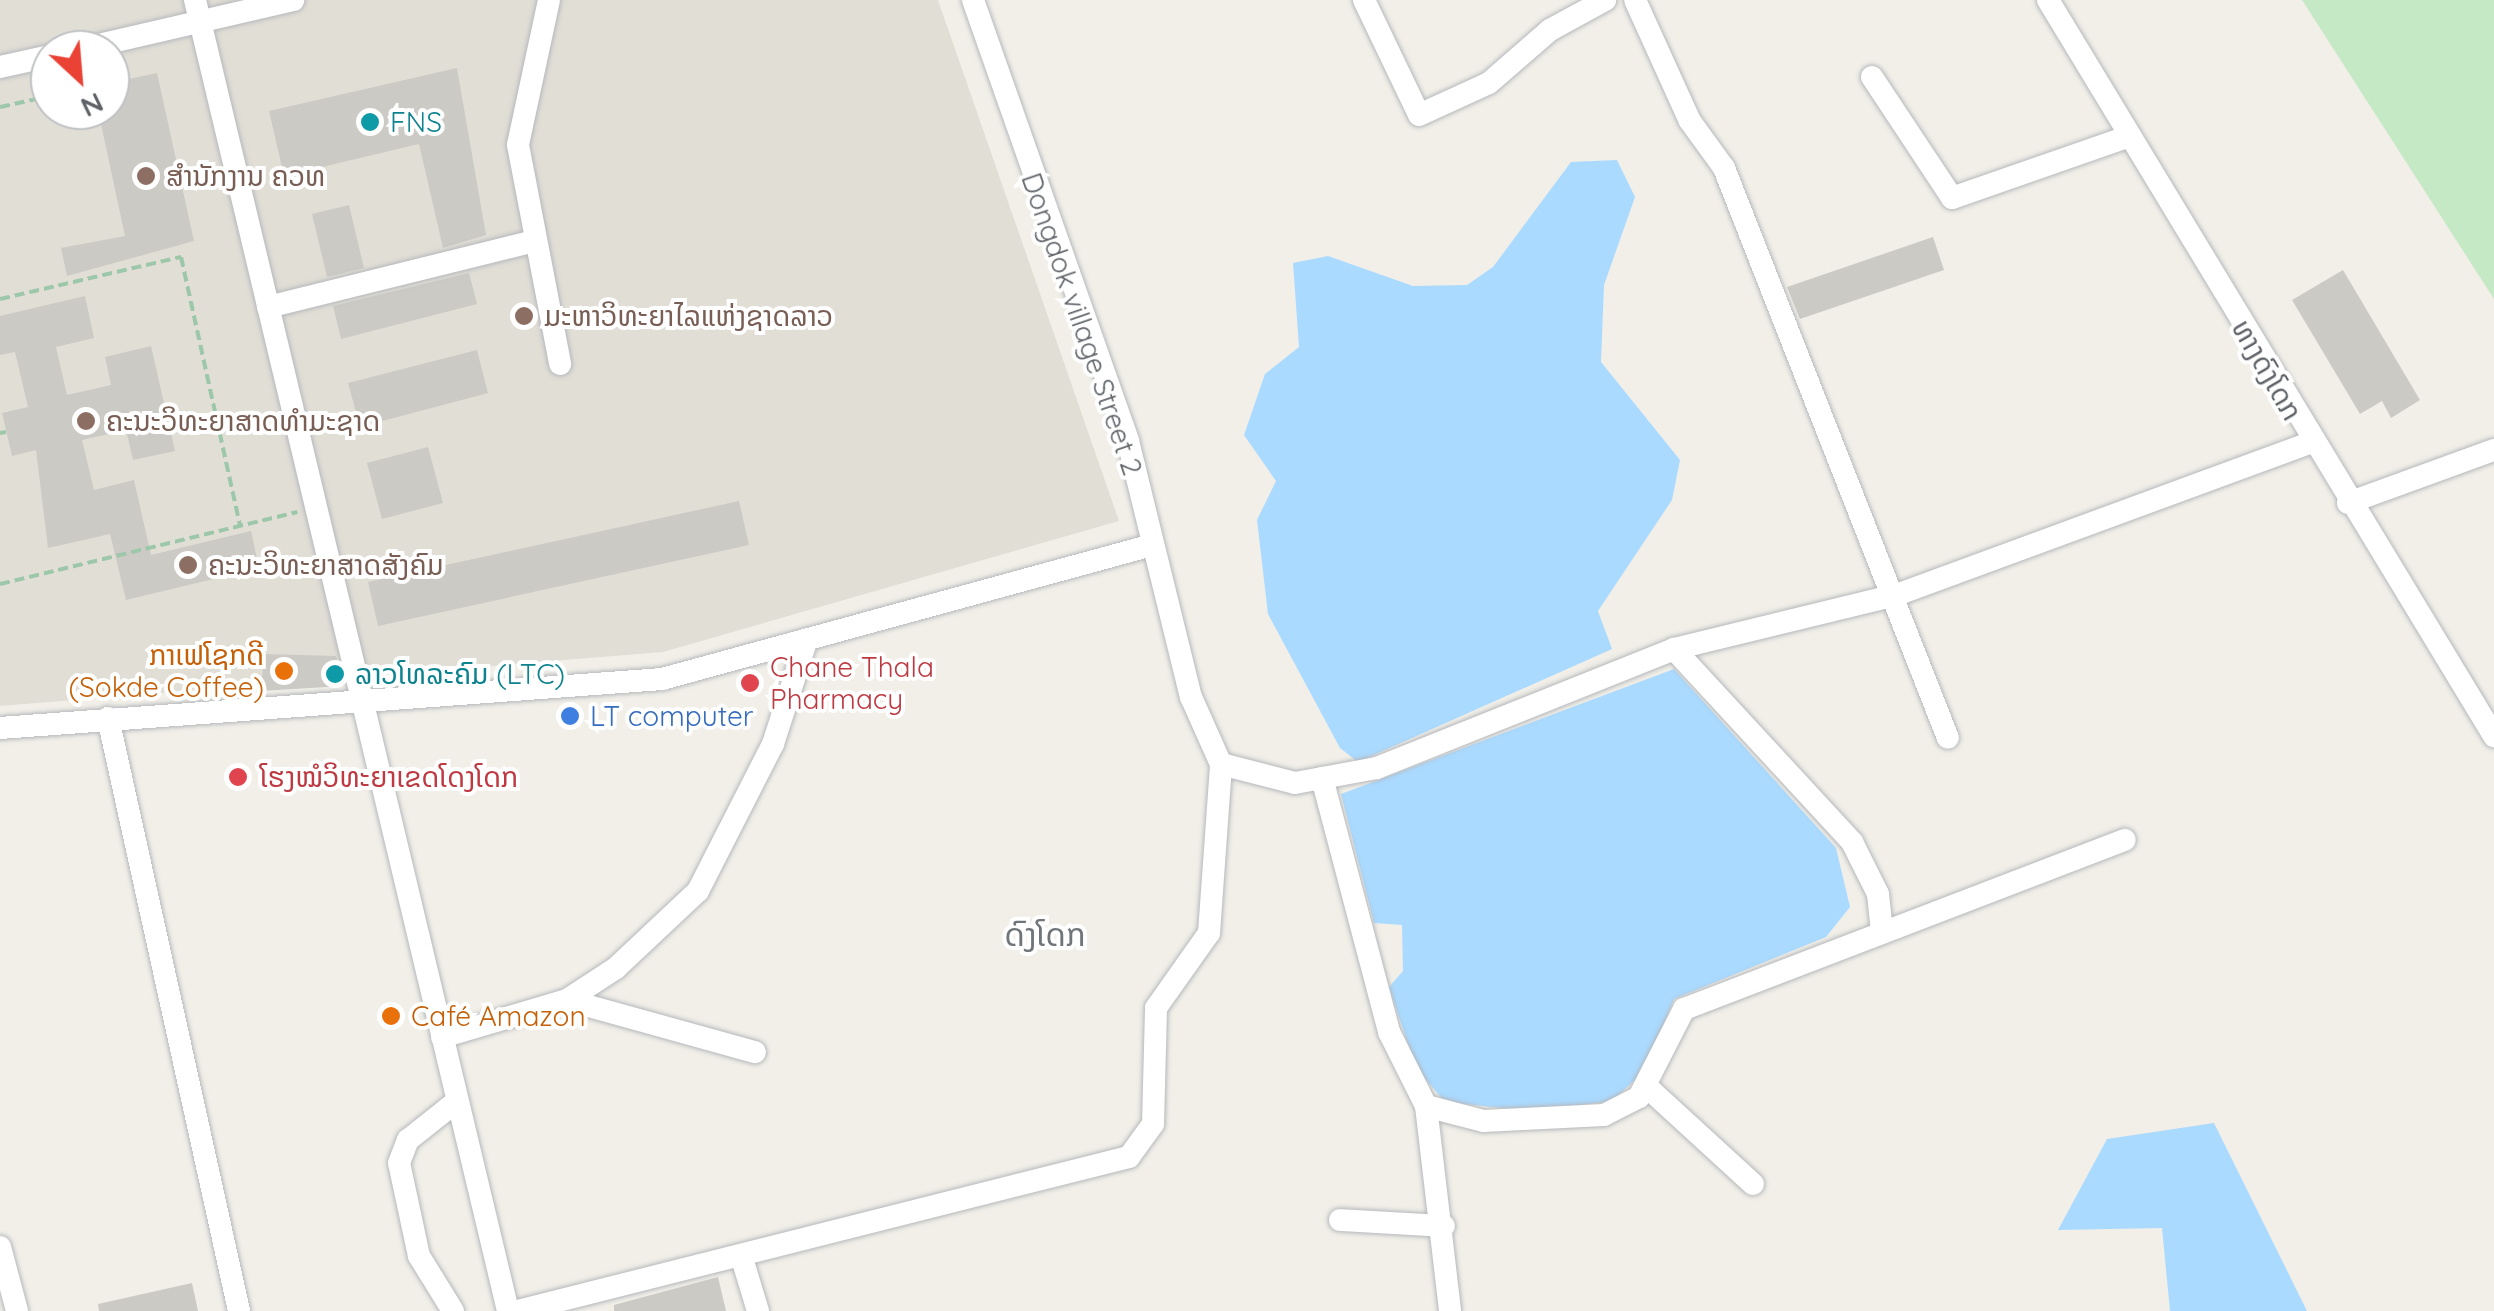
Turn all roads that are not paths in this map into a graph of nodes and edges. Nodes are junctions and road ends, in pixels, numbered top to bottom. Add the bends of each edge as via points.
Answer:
1 (293, 0) edge
2 (549, 0) edge
3 (973, 0) edge
4 (1364, 0) edge
5 (1605, 0) edge
6 (1634, 0) edge
7 (2048, 0) edge
8 (198, 12) edge
9 (130, 33) edge
10 (30, 60) edge
11 (0, 66) edge
12 (1872, 77) dead end
13 (2130, 136) junction
14 (534, 241) junction
15 (268, 307) junction
16 (560, 364) dead end
17 (2310, 443) junction
18 (2494, 450) edge
19 (2348, 503) junction
20 (1152, 545) junction
21 (1899, 594) junction
22 (807, 639) junction
23 (1674, 650) junction
24 (363, 706) junction
25 (108, 718) junction
26 (0, 728) edge
27 (2494, 736) edge
28 (1948, 738) dead end
29 (1220, 764) junction
30 (1322, 778) junction
31 (2125, 840) dead end
32 (1882, 933) junction
33 (567, 1000) junction
34 (442, 1037) junction
35 (755, 1052) dead end
36 (1646, 1086) junction
37 (458, 1101) junction
38 (1426, 1106) junction
39 (1753, 1184) dead end
40 (1340, 1220) dead end
41 (1444, 1226) junction
42 (0, 1247) edge
43 (741, 1255) junction
44 (17, 1311) edge
45 (239, 1311) edge
46 (452, 1311) edge
47 (508, 1311) edge
48 (518, 1311) edge
49 (758, 1311) edge
50 (1450, 1311) edge

1 - 8 street
2 - 14 street via 518,146
3 - 20 street, Dongdok village Street 2 via 1128,441
4 - 5 street via 1419,115 1489,83 1550,30
6 - 21 street via 1690,121 1724,168
7 - 13 street, ທາງດົງໂດກ
8 - 9 street
8 - 15 street
10 - 11 street
12 - 13 street via 1952,198
13 - 17 street, ທາງດົງໂດກ
14 - 15 street
14 - 16 street
15 - 24 street
17 - 19 street, ທາງດົງໂດກ
17 - 21 street
18 - 19 street
19 - 27 street, ທາງດົງໂດກ
20 - 22 street
20 - 29 street, Dongdok village Street 2 via 1191,697
21 - 23 street
21 - 28 street
22 - 24 street via 662,679
22 - 33 street via 772,744 698,892 616,968
23 - 30 street via 1378,768
23 - 32 street via 1852,842 1878,894
24 - 25 street
24 - 34 street
25 - 26 street
25 - 45 street
29 - 30 street via 1294,783
29 - 43 street via 1209,933 1156,1008 1153,1124 1143,1144 1092,1170
30 - 38 street via 1389,1032
31 - 32 street
32 - 36 street via 1684,1008
33 - 34 street
33 - 35 street
34 - 37 street
36 - 38 street via 1604,1114 1483,1121
36 - 39 street
37 - 46 street via 408,1140 399,1163 419,1256
37 - 47 street
38 - 41 street
40 - 41 street
41 - 50 street
42 - 44 street
43 - 48 street
43 - 49 street

